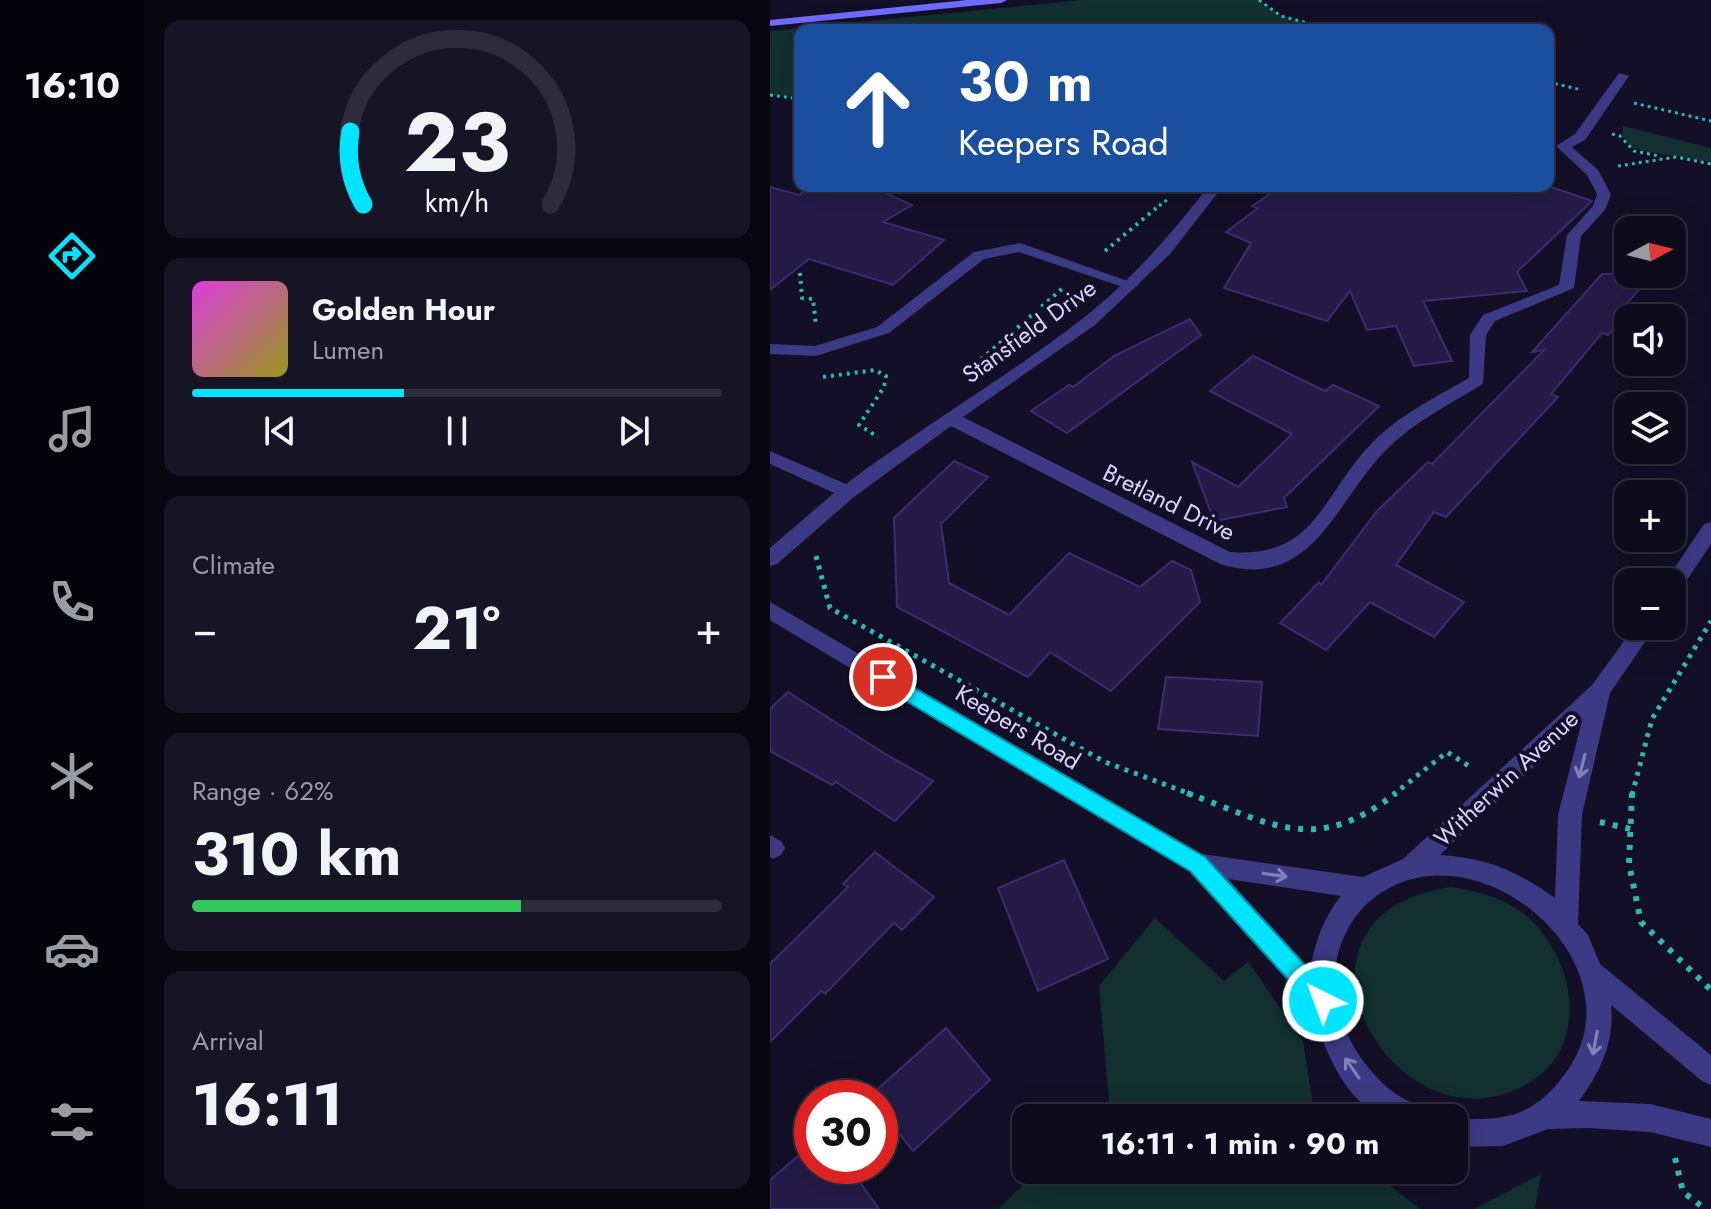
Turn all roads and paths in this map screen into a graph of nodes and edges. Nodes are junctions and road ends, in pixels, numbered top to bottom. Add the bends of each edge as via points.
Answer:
1 (1001, 0) edge
2 (1259, 0) edge
3 (770, 23) edge
4 (1311, 24) edge
5 (1623, 76) dead end
6 (1554, 83) edge
7 (1593, 93) dead end
8 (770, 95) edge
9 (794, 98) edge
10 (1633, 102) dead end
11 (1711, 121) edge
12 (1611, 134) dead end
13 (1556, 147) edge
14 (1664, 157) junction
15 (1711, 164) edge
16 (1616, 167) dead end
17 (1212, 192) edge
18 (1174, 195) dead end
19 (1096, 258) dead end
20 (800, 273) dead end
21 (1074, 278) dead end
22 (1131, 285) junction
23 (816, 334) dead end
24 (770, 349) edge
25 (815, 376) dead end
26 (958, 379) dead end
27 (948, 417) junction
28 (889, 439) dead end
29 (770, 457) edge
30 (848, 492) junction
31 (1711, 529) edge
32 (770, 559) edge
33 (1685, 568) edge
34 (830, 608) dead end
35 (770, 610) edge
36 (1711, 621) edge
37 (1636, 640) edge
38 (1600, 691) junction
39 (1496, 784) junction
40 (1570, 815) junction
41 (1631, 829) junction
42 (1198, 864) junction
43 (1411, 867) junction
44 (1366, 889) junction
45 (1566, 923) junction
46 (1593, 973) junction
47 (1711, 990) edge
48 (1323, 1001) junction
49 (1711, 1072) edge
50 (1391, 1104) edge
51 (1547, 1115) junction
52 (1468, 1133) edge
53 (1711, 1133) edge
54 (1675, 1169) dead end
55 (1705, 1209) edge

1 - 3 street
2 - 4 path via 1281,16
5 - 13 street, Bretland Drive via 1580,137
6 - 7 path
8 - 9 path
10 - 11 path
12 - 14 path via 1634,151
13 - 27 street, Bretland Drive via 1593,173 1604,194 1600,207 1574,235 1566,288 1489,318 1478,335 1477,380 1382,443 1356,471 1322,526 1288,552 1260,562 1227,559
14 - 15 path
14 - 16 path
17 - 22 street, Stansfield Drive
18 - 19 path
20 - 23 path via 802,298 813,299
21 - 26 path
22 - 24 street via 1020,247 979,255 883,330 816,351
22 - 27 street, Stansfield Drive via 1089,322
25 - 28 path via 886,376 859,425
27 - 30 street, Stansfield Drive
29 - 30 street
30 - 32 street, Stansfield Drive
31 - 33 street
34 - 39 path via 1105,762 1280,827 1318,830 1355,821 1447,752
35 - 42 street, Keepers Road
36 - 41 path via 1652,719 1632,792
37 - 38 street, Witherwin Avenue
38 - 39 street, Witherwin Avenue
38 -> 40 street, Witherwin Avenue
39 - 43 street, Witherwin Avenue
40 - 41 path
40 - 45 street, Witherwin Avenue
41 - 47 path via 1629,864 1641,922
42 -> 44 street
42 - 48 street
43 - 44 street
43 - 45 street via 1452,863 1494,871 1533,892
44 - 48 street via 1339,919 1324,957
45 - 46 street
46 - 49 street
46 -> 51 street via 1600,1013 1594,1052 1577,1088
50 -> 48 street via 1365,1086 1337,1046
51 - 52 street via 1504,1132
51 - 53 street via 1622,1112 1675,1120
54 - 55 path via 1683,1192

